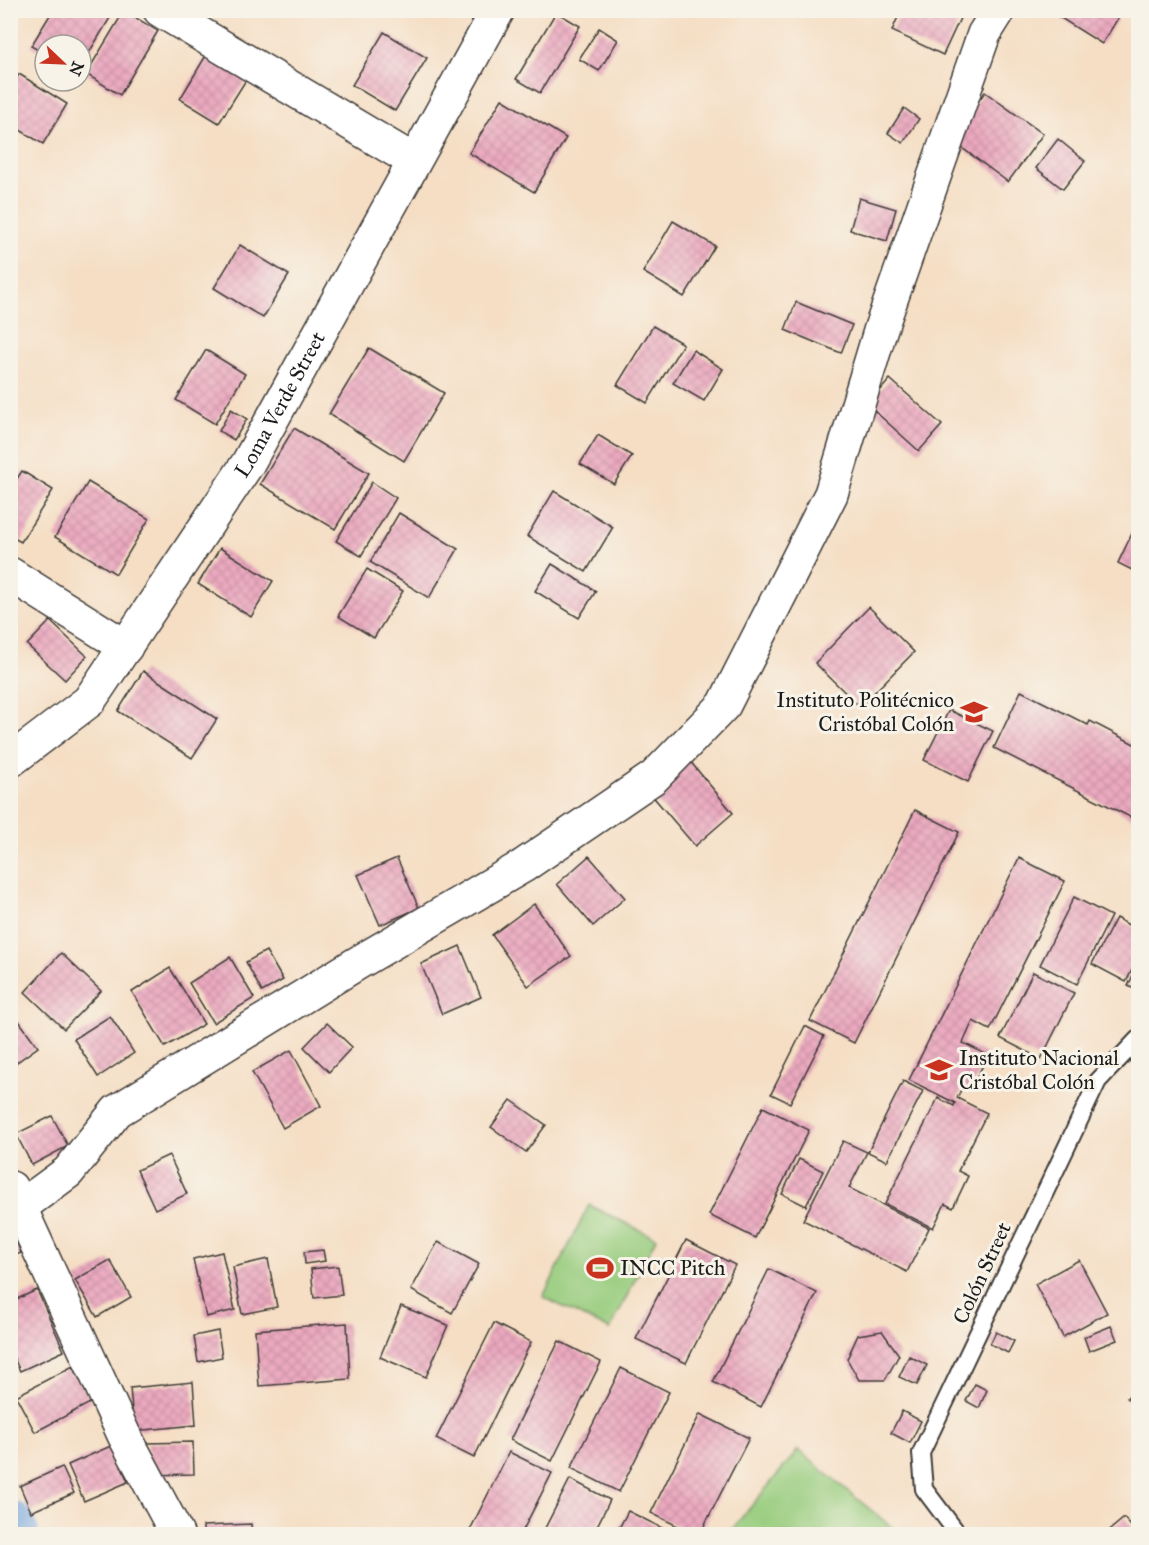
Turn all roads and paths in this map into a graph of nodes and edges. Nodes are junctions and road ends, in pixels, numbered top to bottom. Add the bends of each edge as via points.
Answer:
1 (160, 10) edge
2 (498, 10) edge
3 (999, 10) edge
4 (202, 21) edge
5 (414, 161) junction
6 (10, 574) edge
7 (126, 647) junction
8 (10, 761) edge
9 (1138, 1039) edge
10 (15, 1197) edge
11 (177, 1534) edge
12 (958, 1534) edge

1 - 4 street
2 - 5 street, Loma Verde Street
3 - 10 street via 984,34 889,306 831,494 724,705 654,777 532,860 117,1111 68,1172
4 - 5 street
5 - 7 street, Loma Verde Street via 248,463
6 - 7 street
7 - 8 street, Loma Verde Street via 89,701
9 - 12 lane, Colón Street via 1098,1081 921,1453 924,1489
10 - 11 street via 124,1435

